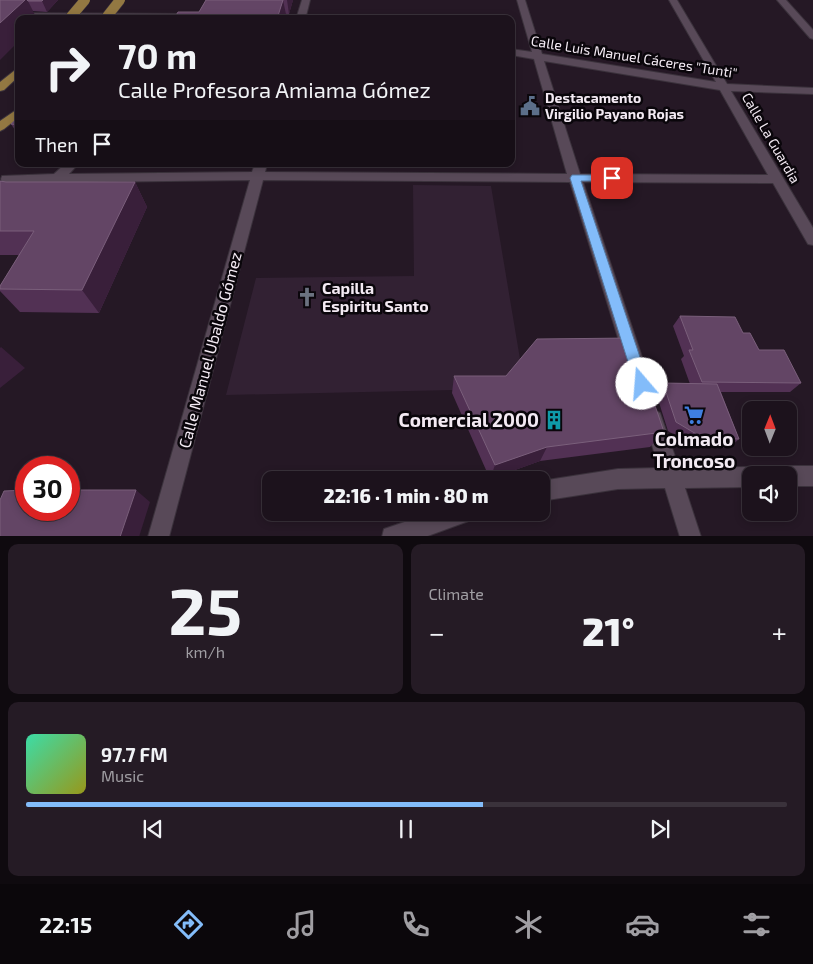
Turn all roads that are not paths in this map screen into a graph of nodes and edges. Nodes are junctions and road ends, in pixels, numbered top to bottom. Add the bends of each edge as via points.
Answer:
1 (86, 0) edge
2 (120, 0) edge
3 (306, 0) edge
4 (521, 0) edge
5 (673, 0) edge
6 (781, 0) edge
7 (73, 15) edge
8 (108, 15) edge
9 (304, 15) edge
10 (0, 16) edge
11 (15, 16) edge
12 (813, 36) edge
13 (515, 53) edge
14 (539, 57) junction
15 (15, 74) edge
16 (724, 87) junction
17 (0, 88) edge
18 (813, 91) edge
19 (15, 114) edge
20 (0, 126) edge
21 (69, 167) edge
22 (259, 170) edge
23 (575, 178) junction
24 (7, 179) dead end
25 (57, 179) junction
26 (777, 179) junction
27 (813, 240) edge
28 (639, 374) edge
29 (648, 403) edge
30 (742, 476) edge
31 (797, 476) edge
32 (813, 476) edge
33 (672, 478) junction
34 (550, 490) edge
35 (439, 521) edge
36 (158, 536) edge
37 (392, 536) edge
38 (691, 536) edge

1 - 7 main road, bridge
2 - 8 main road, bridge
3 - 9 street
4 - 14 street
5 - 16 street, Calle La Guardia
6 - 12 street
10 - 11 street
13 - 14 street, Calle Luis Manuel Cáceres "Tunti"
14 - 16 street, Calle Luis Manuel Cáceres "Tunti"
14 - 23 street
15 - 17 main road
16 - 18 street, Calle Luis Manuel Cáceres "Tunti"
16 - 26 street, Calle La Guardia
19 - 20 main road
21 - 25 street
22 - 23 street
22 - 25 street
22 - 36 street, Calle Manuel Ubaldo Gómez
23 - 26 street
23 - 28 street
24 - 25 street
26 - 27 street, Calle La Guardia
29 - 33 street
30 - 33 street
31 - 32 street
33 - 34 street via 618,479
33 - 38 street
35 - 37 street

